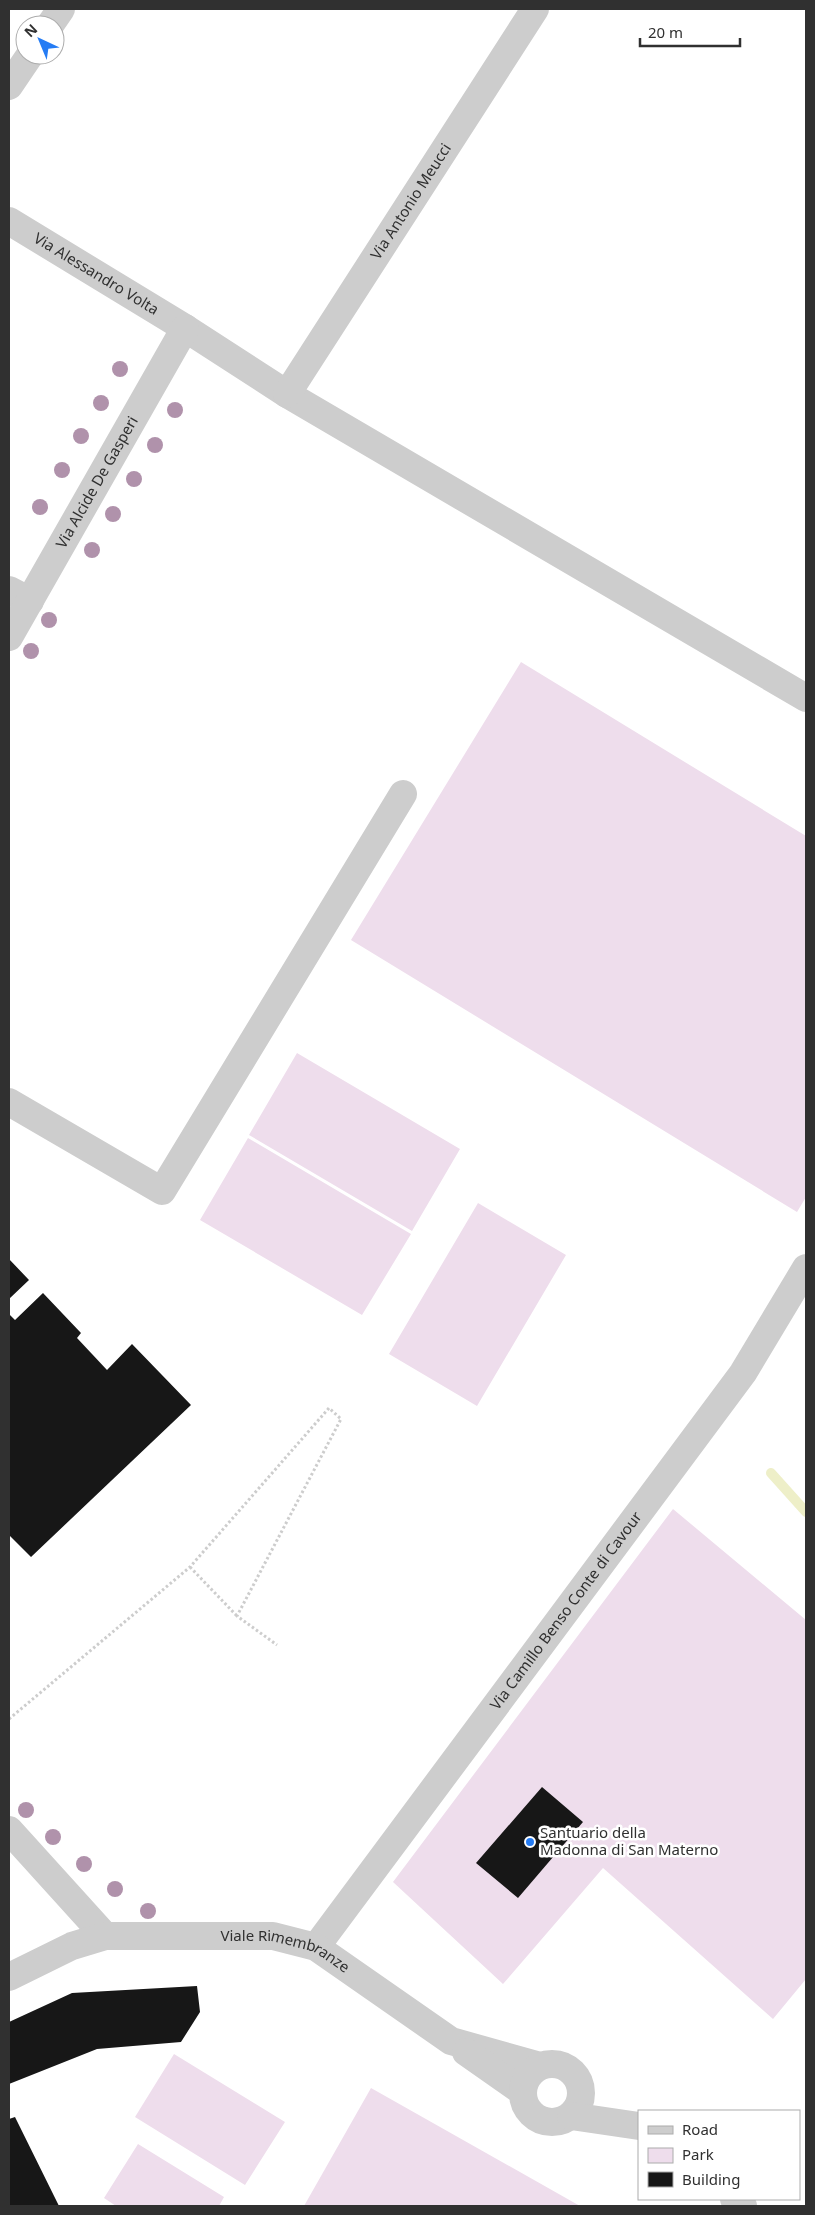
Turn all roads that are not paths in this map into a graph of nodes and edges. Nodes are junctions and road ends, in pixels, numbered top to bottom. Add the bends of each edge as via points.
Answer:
1 (534, 9) edge
2 (23, 65) edge
3 (9, 86) edge
4 (9, 221) edge
5 (185, 328) junction
6 (287, 394) junction
7 (20, 596) edge
8 (9, 638) edge
9 (806, 698) edge
10 (403, 794) dead end
11 (9, 1102) edge
12 (806, 1268) edge
13 (9, 1830) edge
14 (105, 1936) junction
15 (316, 1947) junction
16 (9, 1977) edge
17 (451, 2041) junction
18 (540, 2066) junction
19 (523, 2092) junction
20 (576, 2104) junction
21 (638, 2124) edge

1 - 6 street, Via Antonio Meucci
2 - 3 street
4 - 5 street, Via Alessandro Volta
5 - 6 street, Via Alessandro Volta
5 - 7 street, Via Alcide De Gasperi
6 - 9 street, Via Alessandro Volta
7 - 8 street, Via Alcide De Gasperi
10 - 11 street via 162,1190
12 - 15 street, Via Camillo Benso Conte di Cavour via 744,1373
13 - 14 street
14 - 15 street, Viale Rimembranze via 273,1936
14 - 16 street, Viale Rimembranze via 72,1946
15 - 17 street, Viale Rimembranze
17 - 18 street, Viale Rimembranze
17 - 19 street
18 - 19 street via 532,2071
18 - 20 street via 560,2064 573,2072 581,2082
19 - 20 street via 528,2108 540,2120 562,2121
20 - 21 street

